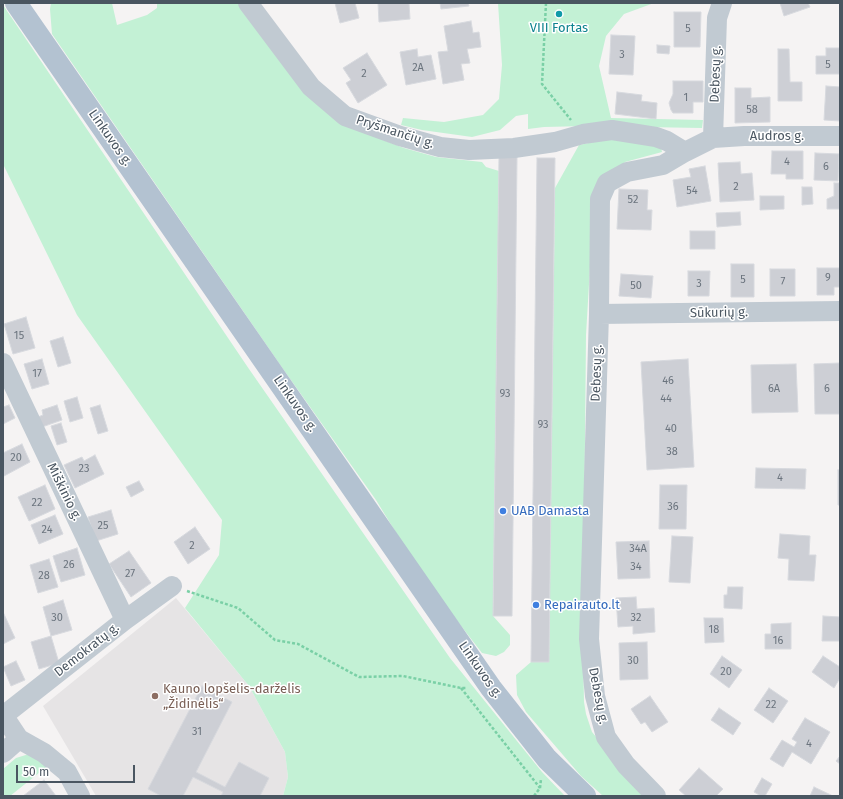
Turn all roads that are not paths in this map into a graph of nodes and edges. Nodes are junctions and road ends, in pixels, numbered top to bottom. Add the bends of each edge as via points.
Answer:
1 (17, 3) edge
2 (248, 3) edge
3 (722, 3) edge
4 (840, 136) edge
5 (713, 138) junction
6 (685, 152) junction
7 (840, 311) edge
8 (599, 314) junction
9 (3, 363) edge
10 (172, 586) road end
11 (126, 620) junction
12 (3, 715) edge
13 (19, 739) junction
14 (3, 753) edge
15 (80, 796) edge
16 (585, 796) edge
17 (656, 796) edge

1 - 16 main road, Linkuvos g. via 491,688 547,759
2 - 6 street, Pryšmančių g. via 311,87 345,116 400,136 469,150 514,148 612,130 668,140
3 - 5 street, Debesų g. via 717,18
4 - 5 street, Audros g.
5 - 6 street, Debesų g.
6 - 8 street, Debesų g. via 663,165 627,172 607,183 600,199
7 - 8 street, Sūkurių g.
8 - 17 street, Debesų g. via 589,639 595,696 606,737 626,765
9 - 11 street, Miškinio g.
10 - 11 street, Demokratų g.
11 - 12 street, Demokratų g.
12 - 13 street
13 - 14 street
13 - 15 street via 44,753 67,772

